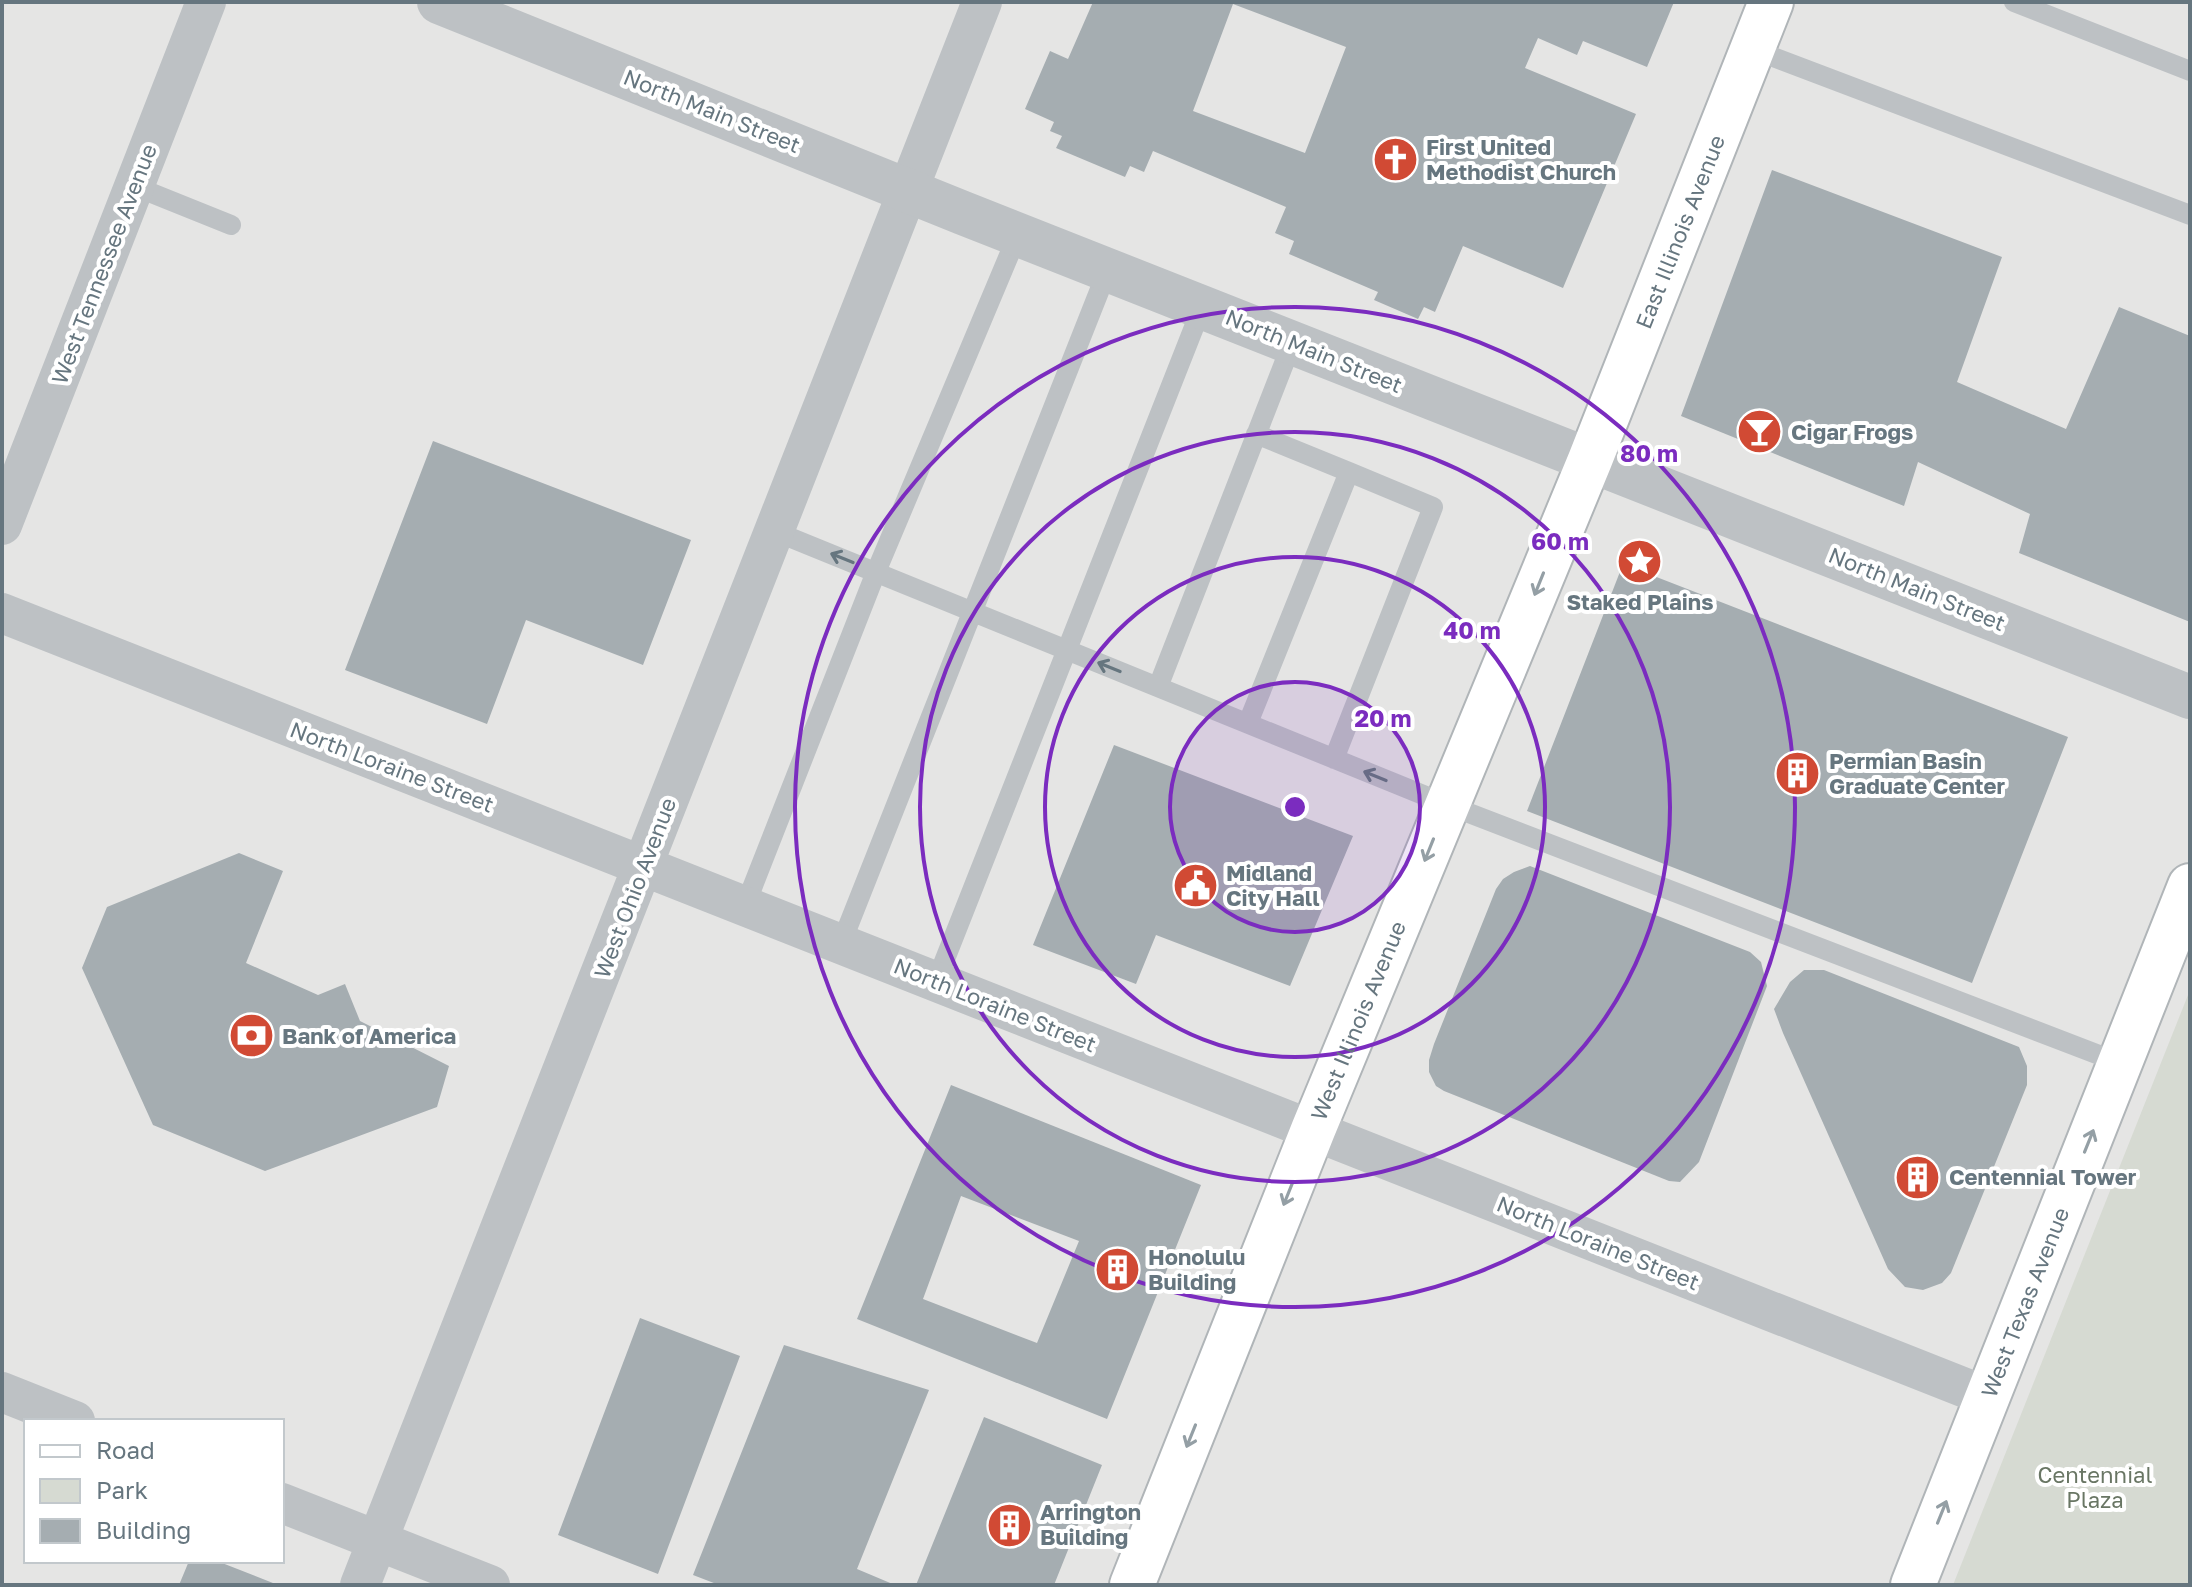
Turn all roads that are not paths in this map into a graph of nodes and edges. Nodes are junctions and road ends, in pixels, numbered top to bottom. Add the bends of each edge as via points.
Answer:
1 (206, 2) edge
2 (439, 2) edge
3 (982, 2) edge
4 (1771, 2) edge
5 (2014, 2) edge
6 (1752, 49) junction
7 (2190, 71) edge
8 (134, 186) junction
9 (908, 190) junction
10 (2190, 215) edge
11 (231, 225) dead end
12 (1018, 234) junction
13 (1108, 269) junction
14 (1202, 307) junction
15 (1292, 343) junction
16 (1256, 434) junction
17 (1590, 460) junction
18 (1349, 472) junction
19 (2, 525) edge
20 (774, 531) junction
21 (876, 572) junction
22 (972, 611) junction
23 (2, 613) edge
24 (1068, 650) junction
25 (1158, 687) junction
26 (2190, 697) edge
27 (1248, 723) junction
28 (1334, 759) junction
29 (1448, 805) junction
30 (643, 866) junction
31 (2190, 886) edge
32 (745, 906) junction
33 (841, 944) junction
34 (936, 982) junction
35 (2120, 1063) junction
36 (1313, 1130) junction
37 (2, 1392) edge
38 (1988, 1397) junction
39 (70, 1419) edge
40 (284, 1504) edge
41 (378, 1541) junction
42 (360, 1585) edge
43 (490, 1585) edge
44 (1132, 1585) edge
45 (1913, 1585) edge

1 - 8 street, West Tennessee Avenue
2 - 9 street, North Main Street
3 - 9 street, West Ohio Avenue
4 - 6 main road, East Illinois Avenue
5 - 7 lane
6 - 10 lane
6 - 17 main road, East Illinois Avenue
8 - 11 lane
8 - 19 street, West Tennessee Avenue
9 - 12 street, North Main Street
9 - 20 street, West Ohio Avenue
12 - 13 street, North Main Street
12 - 21 lane
13 - 14 street, North Main Street
13 - 22 lane
14 - 15 street, North Main Street
14 - 24 lane
15 - 16 lane
15 - 17 street, North Main Street
16 - 18 lane
16 - 25 lane
17 - 26 street, North Main Street
17 -> 29 main road, West Illinois Avenue
18 - 27 lane
18 - 28 lane via 1433,507
21 -> 20 lane
20 - 30 street, West Ohio Avenue
21 - 22 lane
21 - 32 lane
22 - 24 lane
22 - 33 lane
23 - 30 street, North Loraine Street
25 -> 24 lane
24 - 34 lane
25 - 27 lane
27 - 28 lane
29 -> 28 lane
29 - 35 lane
29 -> 36 main road, West Illinois Avenue
30 - 32 street, North Loraine Street
30 - 41 street, West Ohio Avenue
31 - 35 main road, West Texas Avenue
32 - 33 street, North Loraine Street
33 - 34 street, North Loraine Street
34 - 36 street, North Loraine Street
38 -> 35 main road, West Texas Avenue
36 - 38 street, North Loraine Street
36 -> 44 main road, West Illinois Avenue
37 - 39 street
45 -> 38 main road, West Texas Avenue
40 - 41 street
41 - 42 street, West Ohio Avenue
41 - 43 street

